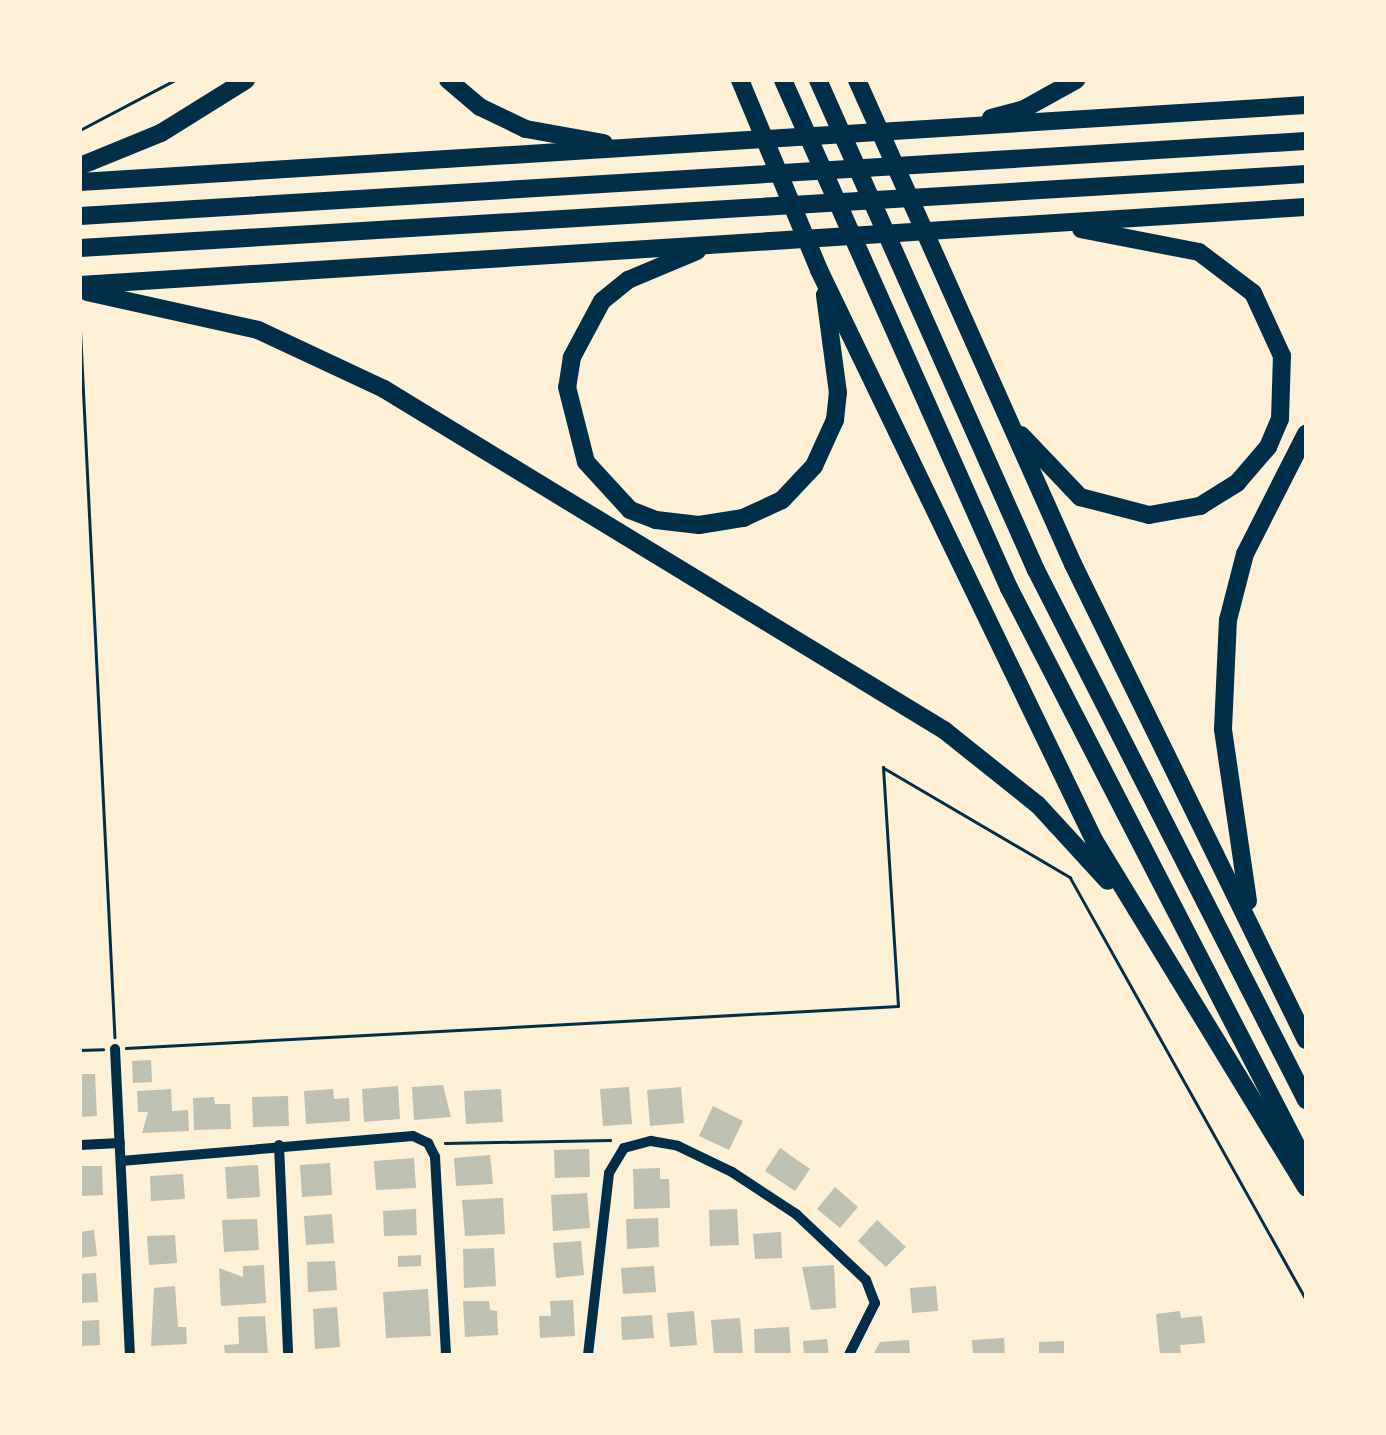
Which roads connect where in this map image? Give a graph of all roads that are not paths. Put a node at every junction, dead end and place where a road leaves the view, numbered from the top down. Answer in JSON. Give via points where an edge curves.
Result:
{"nodes":[{"id":1,"x":246,"y":80,"type":"edge"},
{"id":2,"x":448,"y":80,"type":"edge"},
{"id":3,"x":740,"y":80,"type":"edge"},
{"id":4,"x":783,"y":80,"type":"edge"},
{"id":5,"x":818,"y":80,"type":"edge"},
{"id":6,"x":1076,"y":80,"type":"edge"},
{"id":7,"x":862,"y":90,"type":"edge"},
{"id":8,"x":1306,"y":105,"type":"edge"},
{"id":9,"x":967,"y":128,"type":"junction"},
{"id":10,"x":1306,"y":141,"type":"edge"},
{"id":11,"x":639,"y":148,"type":"junction"},
{"id":12,"x":80,"y":166,"type":"edge"},
{"id":13,"x":1306,"y":174,"type":"edge"},
{"id":14,"x":80,"y":182,"type":"edge"},
{"id":15,"x":1306,"y":207,"type":"edge"},
{"id":16,"x":80,"y":216,"type":"edge"},
{"id":17,"x":1046,"y":224,"type":"junction"},
{"id":18,"x":706,"y":246,"type":"junction"},
{"id":19,"x":80,"y":248,"type":"edge"},
{"id":20,"x":819,"y":270,"type":"junction"},
{"id":21,"x":80,"y":288,"type":"edge"},
{"id":22,"x":1002,"y":410,"type":"junction"},
{"id":23,"x":1306,"y":434,"type":"edge"},
{"id":24,"x":1125,"y":900,"type":"junction"},
{"id":25,"x":1251,"y":922,"type":"junction"},
{"id":26,"x":1306,"y":1040,"type":"edge"},
{"id":27,"x":116,"y":1049,"type":"road end"},
{"id":28,"x":1306,"y":1100,"type":"edge"},
{"id":29,"x":120,"y":1144,"type":"junction"},
{"id":30,"x":80,"y":1145,"type":"edge"},
{"id":31,"x":279,"y":1145,"type":"junction"},
{"id":32,"x":120,"y":1162,"type":"junction"},
{"id":33,"x":1306,"y":1164,"type":"edge"},
{"id":34,"x":1306,"y":1187,"type":"edge"},
{"id":35,"x":130,"y":1355,"type":"edge"},
{"id":36,"x":288,"y":1355,"type":"edge"},
{"id":37,"x":446,"y":1355,"type":"edge"},
{"id":38,"x":588,"y":1355,"type":"edge"},
{"id":39,"x":849,"y":1355,"type":"edge"}],
"edges":[{"from":1,"to":12,"type":"highway","via":[[161,133]]},
{"from":2,"to":11,"type":"highway","via":[[480,107],[526,128]]},
{"from":3,"to":20,"type":"highway"},
{"from":4,"to":33,"type":"highway","via":[[1008,588]]},
{"from":5,"to":28,"type":"highway","via":[[1036,570]]},
{"from":6,"to":9,"type":"highway","via":[[1024,110]]},
{"from":7,"to":22,"type":"highway"},
{"from":8,"to":9,"type":"highway"},
{"from":9,"to":11,"type":"highway"},
{"from":10,"to":16,"type":"highway"},
{"from":11,"to":14,"type":"highway"},
{"from":13,"to":19,"type":"highway"},
{"from":15,"to":17,"type":"highway"},
{"from":17,"to":18,"type":"highway"},
{"from":17,"to":22,"type":"highway","via":[[1150,239],[1199,252],[1228,270],[1253,293],[1272,326],[1282,356],[1280,419],[1268,448],[1237,484],[1200,506],[1149,515],[1080,497]]},
{"from":18,"to":20,"type":"highway","via":[[628,280],[602,301],[572,357],[570,416],[586,462],[630,510],[656,520],[699,525],[742,518],[782,500],[814,466],[838,393]]},
{"from":18,"to":21,"type":"highway"},
{"from":20,"to":24,"type":"highway"},
{"from":21,"to":24,"type":"highway","via":[[258,330],[384,388],[944,730],[1038,804]]},
{"from":22,"to":25,"type":"highway"},
{"from":23,"to":25,"type":"highway","via":[[1246,554],[1228,620],[1223,729]]},
{"from":24,"to":34,"type":"highway"},
{"from":25,"to":26,"type":"highway"},
{"from":27,"to":29,"type":"street"},
{"from":29,"to":30,"type":"street"},
{"from":29,"to":32,"type":"street"},
{"from":31,"to":32,"type":"street"},
{"from":31,"to":36,"type":"street"},
{"from":31,"to":37,"type":"street","via":[[413,1136],[428,1144],[435,1157]]},
{"from":32,"to":35,"type":"street"},
{"from":38,"to":39,"type":"street","via":[[609,1173],[624,1148],[651,1141],[678,1146],[796,1214],[866,1280],[876,1303]]}]}
